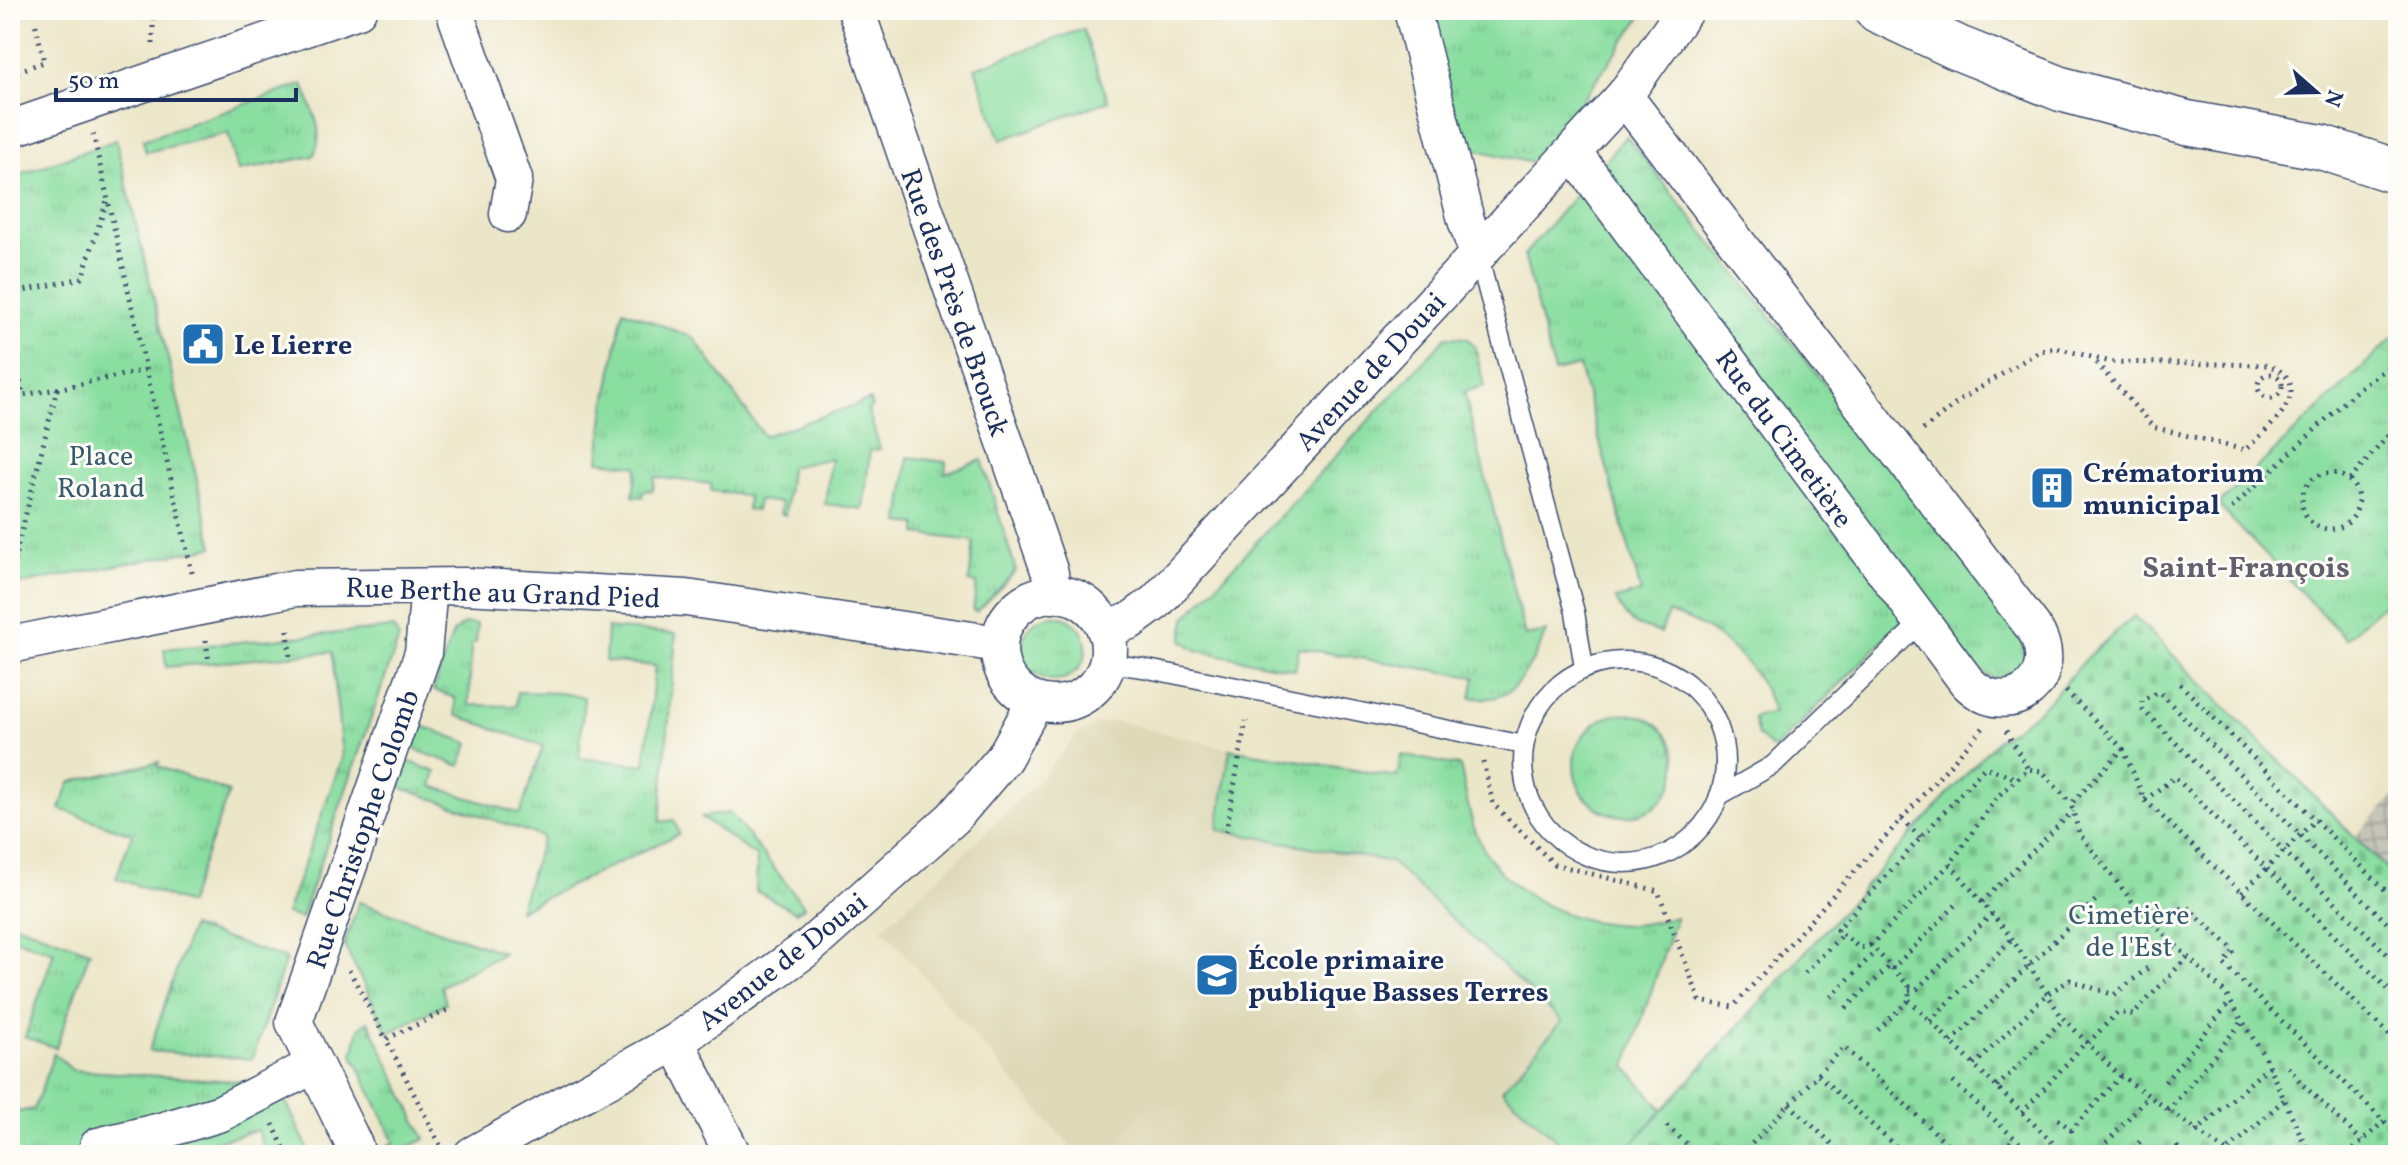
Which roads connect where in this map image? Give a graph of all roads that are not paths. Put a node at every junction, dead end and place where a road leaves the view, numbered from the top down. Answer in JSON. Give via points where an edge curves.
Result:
{"nodes":[{"id":1,"x":358,"y":10,"type":"edge"},
{"id":2,"x":454,"y":10,"type":"edge"},
{"id":3,"x":856,"y":10,"type":"edge"},
{"id":4,"x":1412,"y":10,"type":"edge"},
{"id":5,"x":1685,"y":10,"type":"edge"},
{"id":6,"x":1877,"y":10,"type":"edge"},
{"id":7,"x":1624,"y":96,"type":"junction"},
{"id":8,"x":10,"y":129,"type":"edge"},
{"id":9,"x":1573,"y":152,"type":"junction"},
{"id":10,"x":2398,"y":172,"type":"edge"},
{"id":11,"x":508,"y":214,"type":"dead end"},
{"id":12,"x":1478,"y":255,"type":"junction"},
{"id":13,"x":429,"y":587,"type":"junction"},
{"id":14,"x":1052,"y":595,"type":"junction"},
{"id":15,"x":1921,"y":622,"type":"junction"},
{"id":16,"x":999,"y":644,"type":"junction"},
{"id":17,"x":10,"y":645,"type":"edge"},
{"id":18,"x":1106,"y":647,"type":"junction"},
{"id":19,"x":1584,"y":668,"type":"junction"},
{"id":20,"x":1035,"y":702,"type":"junction"},
{"id":21,"x":1524,"y":745,"type":"junction"},
{"id":22,"x":1719,"y":796,"type":"junction"},
{"id":23,"x":676,"y":1042,"type":"junction"},
{"id":24,"x":314,"y":1065,"type":"junction"},
{"id":25,"x":98,"y":1146,"type":"dead end"},
{"id":26,"x":355,"y":1147,"type":"dead end"},
{"id":27,"x":456,"y":1150,"type":"edge"},
{"id":28,"x":733,"y":1155,"type":"edge"}],
"edges":[{"from":1,"to":8,"type":"street"},
{"from":2,"to":11,"type":"street","via":[[514,179]]},
{"from":3,"to":14,"type":"street","name":"Rue des Près de Brouck","via":[[1050,573]]},
{"from":4,"to":12,"type":"street"},
{"from":5,"to":7,"type":"street","name":"Avenue de Douai"},
{"from":6,"to":10,"type":"main road","via":[[2061,89],[2187,123],[2321,147]]},
{"from":7,"to":9,"type":"street","name":"Avenue de Douai"},
{"from":7,"to":15,"type":"street","name":"Rue du Cimetière","via":[[2033,627],[2044,651],[2039,677],[2009,714],[1998,699],[1975,690]]},
{"from":9,"to":12,"type":"street","name":"Avenue de Douai"},
{"from":9,"to":15,"type":"street","name":"Rue du Cimetière"},
{"from":12,"to":18,"type":"street","name":"Avenue de Douai","via":[[1156,602]]},
{"from":12,"to":19,"type":"lane","via":[[1575,612]]},
{"from":13,"to":16,"type":"street","name":"Rue Berthe au Grand Pied","via":[[686,598]]},
{"from":13,"to":17,"type":"street","name":"Rue Berthe au Grand Pied","via":[[295,588]]},
{"from":13,"to":24,"type":"street","name":"Rue Christophe Colomb","via":[[423,653],[294,1022]]},
{"from":14,"to":16,"type":"street","via":[[1022,604],[1003,628]]},
{"from":14,"to":18,"type":"street","via":[[1069,597],[1097,615]]},
{"from":15,"to":22,"type":"lane","via":[[1773,765]]},
{"from":16,"to":20,"type":"street","via":[[1007,679]]},
{"from":18,"to":20,"type":"street","via":[[1101,677],[1092,689],[1079,698]]},
{"from":18,"to":21,"type":"lane"},
{"from":19,"to":21,"type":"lane","via":[[1556,686],[1535,713]]},
{"from":19,"to":22,"type":"lane","via":[[1617,660],[1651,663],[1681,677],[1705,700],[1720,730],[1725,763]]},
{"from":20,"to":23,"type":"street","name":"Avenue de Douai","via":[[1004,758],[953,818],[809,947]]},
{"from":21,"to":22,"type":"lane","via":[[1524,778],[1535,809],[1555,836],[1582,854],[1614,863],[1647,860],[1678,847],[1703,825]]},
{"from":23,"to":27,"type":"street","name":"Avenue de Douai"},
{"from":23,"to":28,"type":"street"},
{"from":24,"to":25,"type":"street","via":[[221,1113]]},
{"from":24,"to":26,"type":"street","name":"Rue Christophe Colomb"}]}
